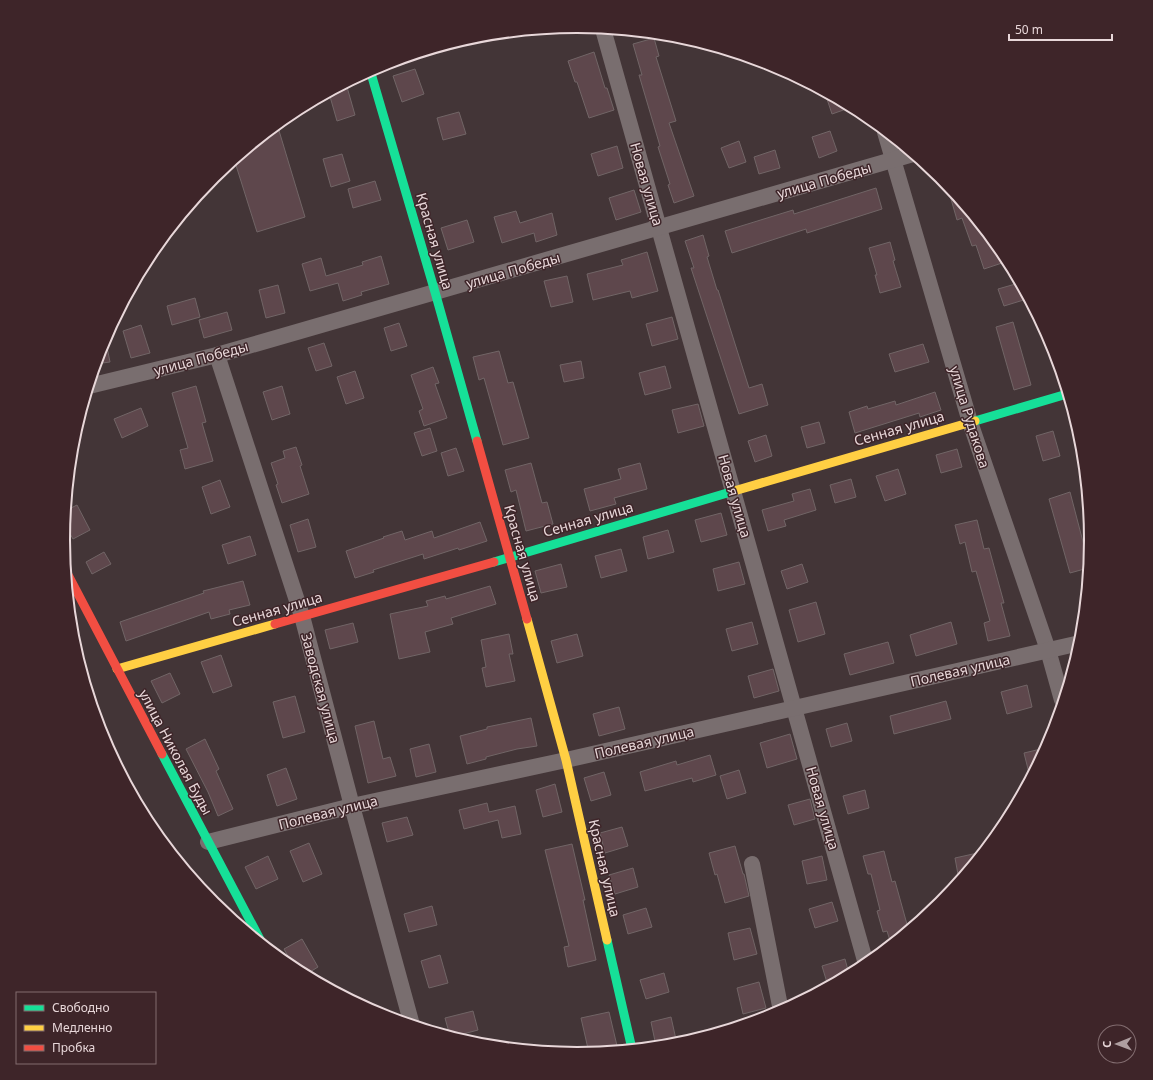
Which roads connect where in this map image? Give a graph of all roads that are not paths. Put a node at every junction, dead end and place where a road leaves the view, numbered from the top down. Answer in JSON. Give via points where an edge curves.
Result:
{"nodes":[{"id":1,"x":604,"y":34,"type":"edge"},
{"id":2,"x":372,"y":76,"type":"edge"},
{"id":3,"x":888,"y":140,"type":"edge"},
{"id":4,"x":907,"y":156,"type":"edge"},
{"id":5,"x":894,"y":160,"type":"junction"},
{"id":6,"x":659,"y":227,"type":"junction"},
{"id":7,"x":435,"y":292,"type":"junction"},
{"id":8,"x":217,"y":355,"type":"junction"},
{"id":9,"x":94,"y":385,"type":"edge"},
{"id":10,"x":1062,"y":395,"type":"edge"},
{"id":11,"x":970,"y":422,"type":"junction"},
{"id":12,"x":734,"y":491,"type":"junction"},
{"id":13,"x":510,"y":557,"type":"junction"},
{"id":14,"x":72,"y":582,"type":"edge"},
{"id":15,"x":302,"y":616,"type":"junction"},
{"id":16,"x":1073,"y":645,"type":"edge"},
{"id":17,"x":1048,"y":650,"type":"junction"},
{"id":18,"x":116,"y":669,"type":"junction"},
{"id":19,"x":1060,"y":693,"type":"edge"},
{"id":20,"x":795,"y":708,"type":"junction"},
{"id":21,"x":566,"y":760,"type":"junction"},
{"id":22,"x":352,"y":806,"type":"junction"},
{"id":23,"x":208,"y":842,"type":"junction"},
{"id":24,"x":752,"y":864,"type":"dead end"},
{"id":25,"x":256,"y":933,"type":"edge"},
{"id":26,"x":864,"y":957,"type":"edge"},
{"id":27,"x":780,"y":1004,"type":"edge"},
{"id":28,"x":410,"y":1019,"type":"edge"},
{"id":29,"x":631,"y":1044,"type":"edge"}],
"edges":[{"from":1,"to":6,"type":"street","name":"Новая улица"},
{"from":2,"to":7,"type":"street","name":"Красная улица"},
{"from":3,"to":5,"type":"street","name":"улица Рудакова"},
{"from":4,"to":5,"type":"street","name":"улица Победы"},
{"from":5,"to":6,"type":"street","name":"улица Победы"},
{"from":5,"to":11,"type":"street","name":"улица Рудакова"},
{"from":6,"to":7,"type":"street","name":"улица Победы"},
{"from":6,"to":12,"type":"street","name":"Новая улица"},
{"from":7,"to":8,"type":"street","name":"улица Победы"},
{"from":7,"to":13,"type":"street","name":"Красная улица"},
{"from":8,"to":9,"type":"street","name":"улица Победы"},
{"from":8,"to":15,"type":"street","name":"Заводская улица"},
{"from":10,"to":11,"type":"street","name":"Сенная улица"},
{"from":11,"to":12,"type":"street","name":"Сенная улица"},
{"from":11,"to":17,"type":"street","name":"улица Рудакова"},
{"from":12,"to":13,"type":"street","name":"Сенная улица"},
{"from":12,"to":20,"type":"street","name":"Новая улица"},
{"from":13,"to":15,"type":"street","name":"Сенная улица"},
{"from":13,"to":21,"type":"street","name":"Красная улица"},
{"from":14,"to":18,"type":"street","name":"улица Николая Буды"},
{"from":15,"to":18,"type":"street","name":"Сенная улица"},
{"from":15,"to":22,"type":"street","name":"Заводская улица"},
{"from":16,"to":17,"type":"street","name":"Полевая улица"},
{"from":17,"to":19,"type":"street","name":"улица Рудакова"},
{"from":17,"to":20,"type":"street","name":"Полевая улица"},
{"from":18,"to":23,"type":"street","name":"улица Николая Буды"},
{"from":20,"to":21,"type":"street","name":"Полевая улица"},
{"from":20,"to":26,"type":"street","name":"Новая улица"},
{"from":21,"to":22,"type":"street","name":"Полевая улица"},
{"from":21,"to":29,"type":"street","name":"Красная улица"},
{"from":22,"to":23,"type":"street","name":"Полевая улица"},
{"from":22,"to":28,"type":"street","name":"Заводская улица"},
{"from":23,"to":25,"type":"street","name":"улица Николая Буды"},
{"from":24,"to":27,"type":"street"}]}
